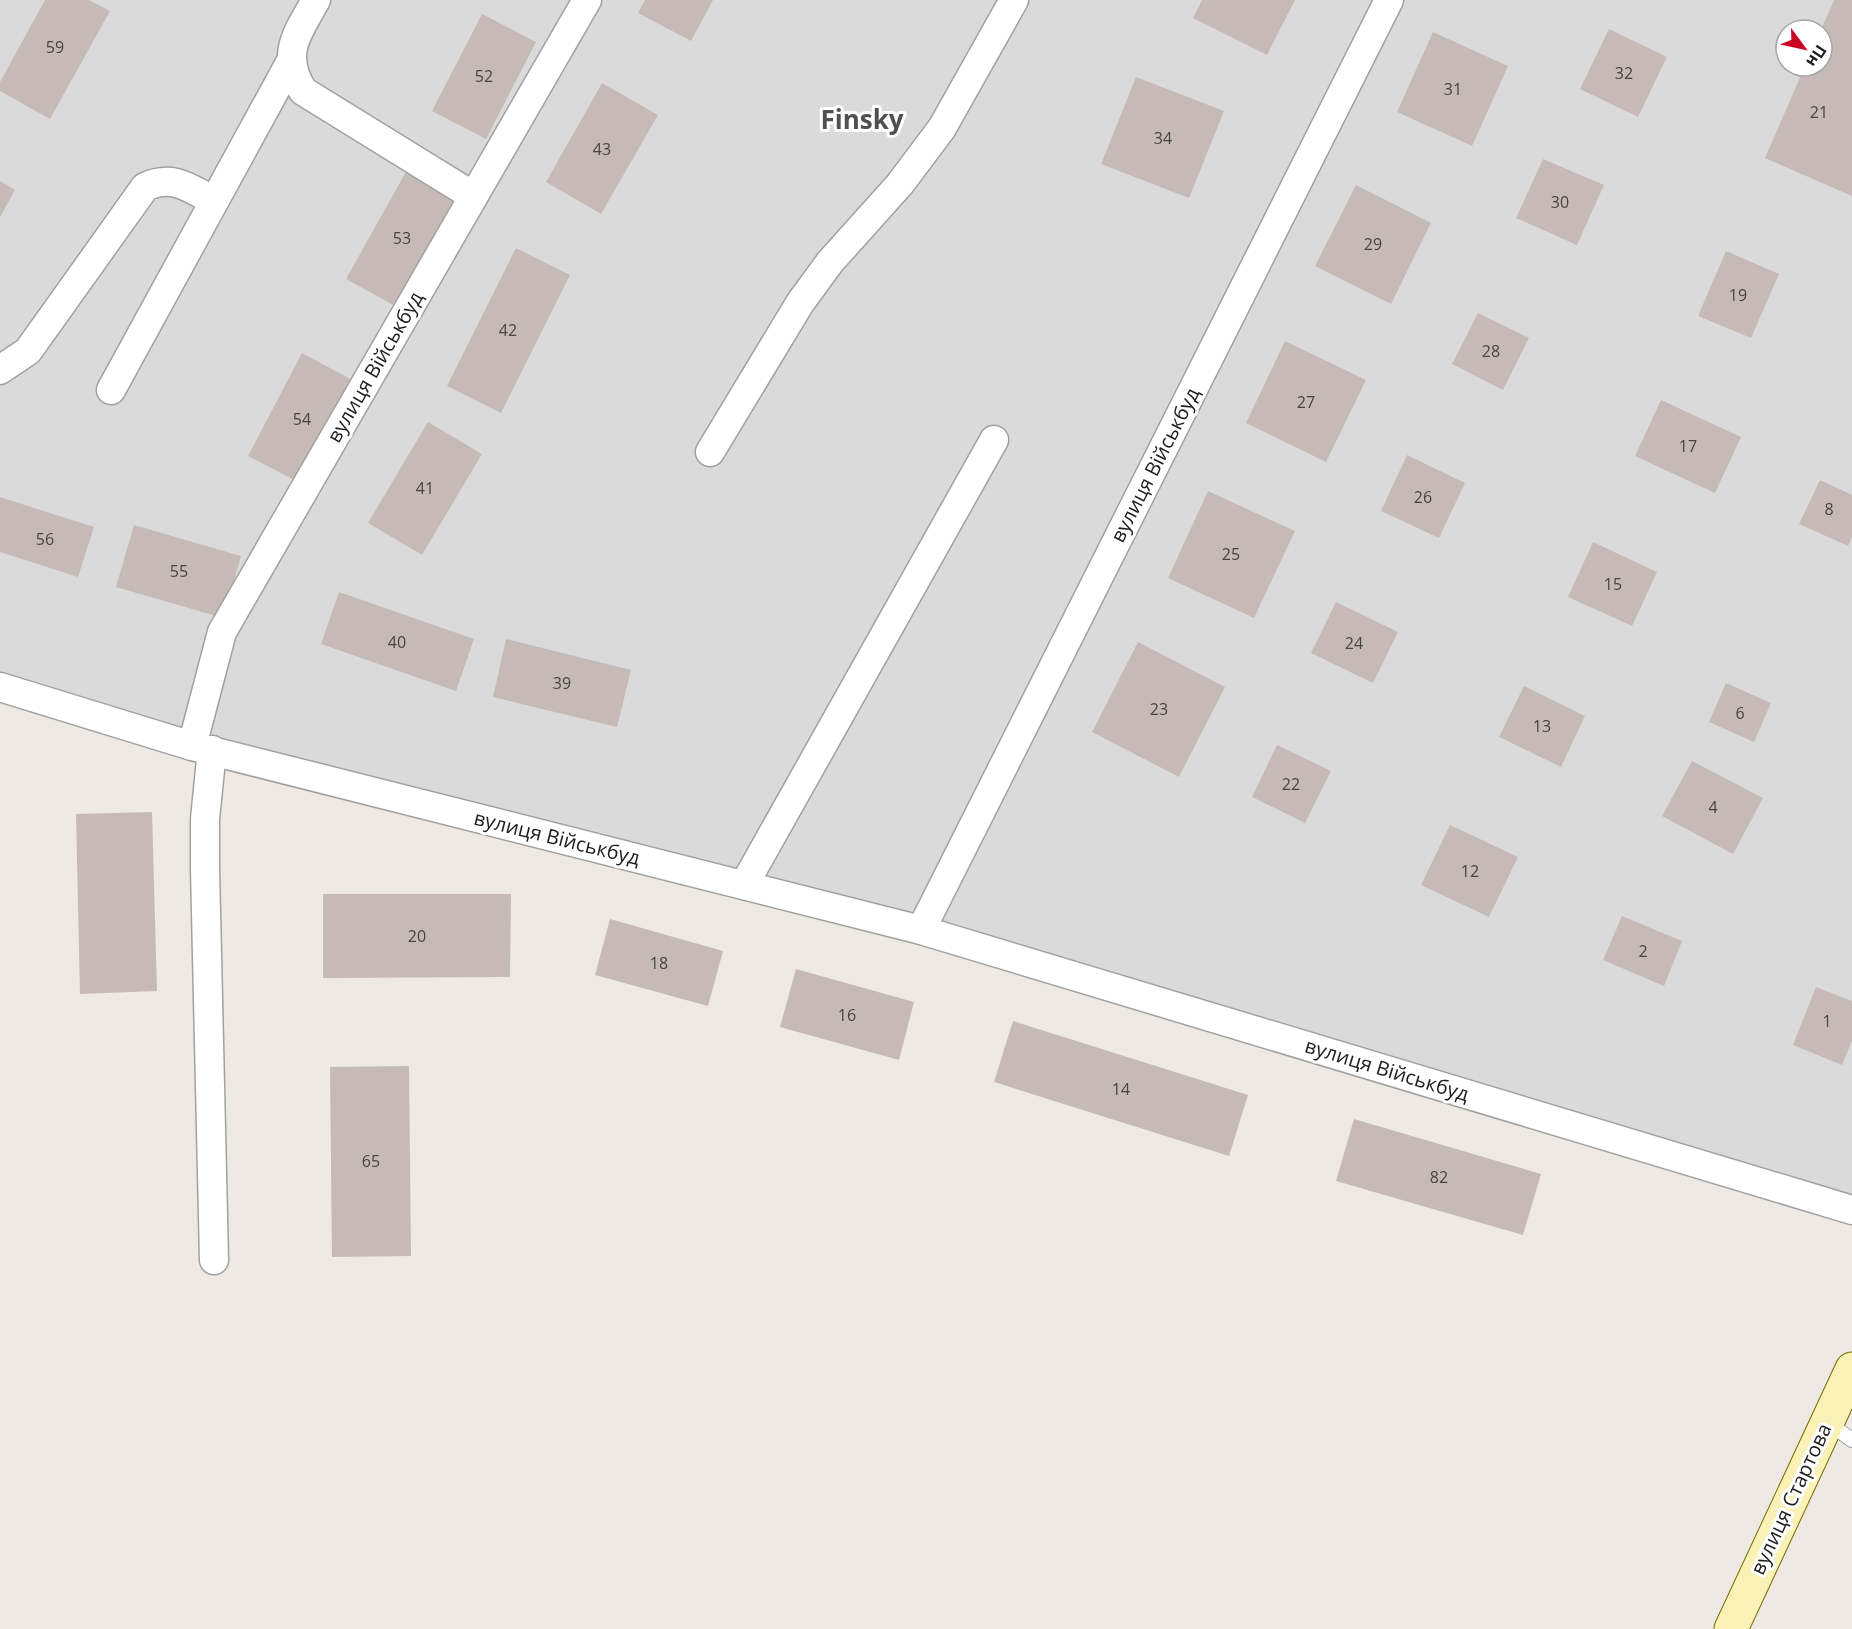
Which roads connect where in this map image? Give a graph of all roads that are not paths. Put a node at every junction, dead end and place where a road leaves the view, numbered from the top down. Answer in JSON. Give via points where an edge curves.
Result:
{"nodes":[{"id":1,"x":316,"y":0,"type":"edge"},
{"id":2,"x":587,"y":0,"type":"edge"},
{"id":3,"x":1014,"y":0,"type":"edge"},
{"id":4,"x":1389,"y":0,"type":"edge"},
{"id":5,"x":291,"y":60,"type":"junction"},
{"id":6,"x":473,"y":196,"type":"junction"},
{"id":7,"x":214,"y":201,"type":"junction"},
{"id":8,"x":0,"y":370,"type":"edge"},
{"id":9,"x":111,"y":390,"type":"dead end"},
{"id":10,"x":994,"y":440,"type":"dead end"},
{"id":11,"x":710,"y":452,"type":"dead end"},
{"id":12,"x":0,"y":687,"type":"edge"},
{"id":13,"x":202,"y":748,"type":"junction"},
{"id":14,"x":744,"y":885,"type":"junction"},
{"id":15,"x":921,"y":930,"type":"junction"},
{"id":16,"x":1852,"y":1210,"type":"edge"},
{"id":17,"x":214,"y":1260,"type":"dead end"},
{"id":18,"x":1852,"y":1369,"type":"edge"},
{"id":19,"x":1840,"y":1431,"type":"edge"},
{"id":20,"x":1731,"y":1629,"type":"edge"}],
"edges":[{"from":1,"to":5,"type":"street","via":[[291,48]]},
{"from":2,"to":6,"type":"street","name":"вулиця Військбуд"},
{"from":3,"to":11,"type":"street","via":[[942,128],[800,303]]},
{"from":4,"to":15,"type":"street","name":"вулиця Військбуд"},
{"from":5,"to":6,"type":"street","via":[[291,72],[303,91]]},
{"from":5,"to":7,"type":"street"},
{"from":6,"to":13,"type":"street","name":"вулиця Військбуд","via":[[222,632]]},
{"from":7,"to":8,"type":"street","via":[[173,180],[145,187],[28,351]]},
{"from":7,"to":9,"type":"street"},
{"from":10,"to":14,"type":"street"},
{"from":12,"to":13,"type":"street","name":"вулиця Військбуд"},
{"from":13,"to":14,"type":"street","name":"вулиця Військбуд"},
{"from":13,"to":17,"type":"street"},
{"from":14,"to":15,"type":"street","name":"вулиця Військбуд"},
{"from":15,"to":16,"type":"street","name":"вулиця Військбуд"},
{"from":18,"to":19,"type":"main road","name":"вулиця Стартова"},
{"from":19,"to":20,"type":"main road","name":"вулиця Стартова"}]}
